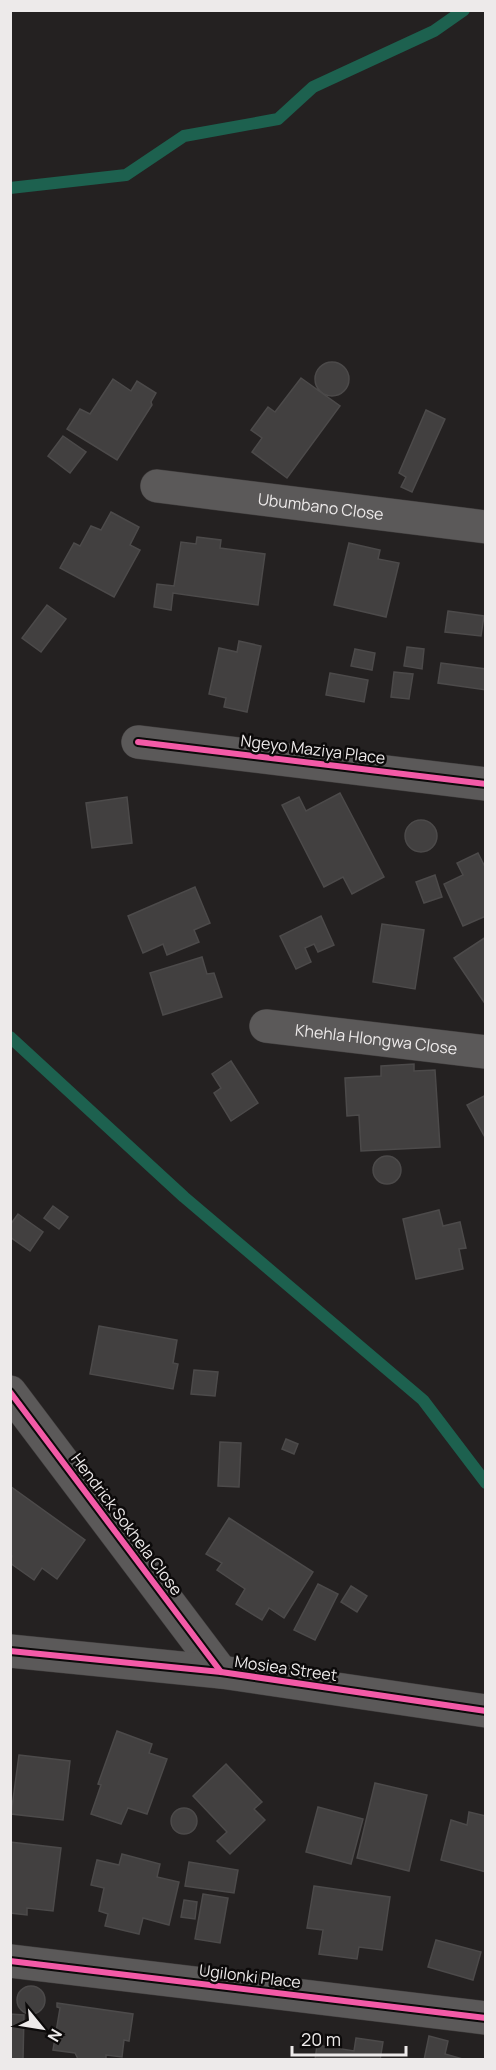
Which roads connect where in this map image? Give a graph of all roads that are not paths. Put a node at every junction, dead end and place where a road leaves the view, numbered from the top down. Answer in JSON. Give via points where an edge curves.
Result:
{"nodes":[{"id":1,"x":157,"y":486,"type":"dead end"},
{"id":2,"x":486,"y":527,"type":"edge"},
{"id":3,"x":138,"y":742,"type":"dead end"},
{"id":4,"x":486,"y":784,"type":"edge"},
{"id":5,"x":266,"y":1026,"type":"dead end"},
{"id":6,"x":486,"y":1052,"type":"edge"},
{"id":7,"x":10,"y":1392,"type":"edge"},
{"id":8,"x":10,"y":1651,"type":"edge"},
{"id":9,"x":221,"y":1672,"type":"junction"},
{"id":10,"x":486,"y":1711,"type":"edge"},
{"id":11,"x":10,"y":1961,"type":"edge"},
{"id":12,"x":486,"y":2018,"type":"edge"}],
"edges":[{"from":1,"to":2,"type":"street","name":"Ubumbano Close"},
{"from":3,"to":4,"type":"street","name":"Ngeyo Maziya Place"},
{"from":5,"to":6,"type":"street","name":"Khehla Hlongwa Close"},
{"from":7,"to":9,"type":"street","name":"Hendrick Sokhela Close"},
{"from":8,"to":9,"type":"street","name":"Mosiea Street"},
{"from":9,"to":10,"type":"street","name":"Mosiea Street"},
{"from":11,"to":12,"type":"street","name":"Ugilonki Place"}]}
